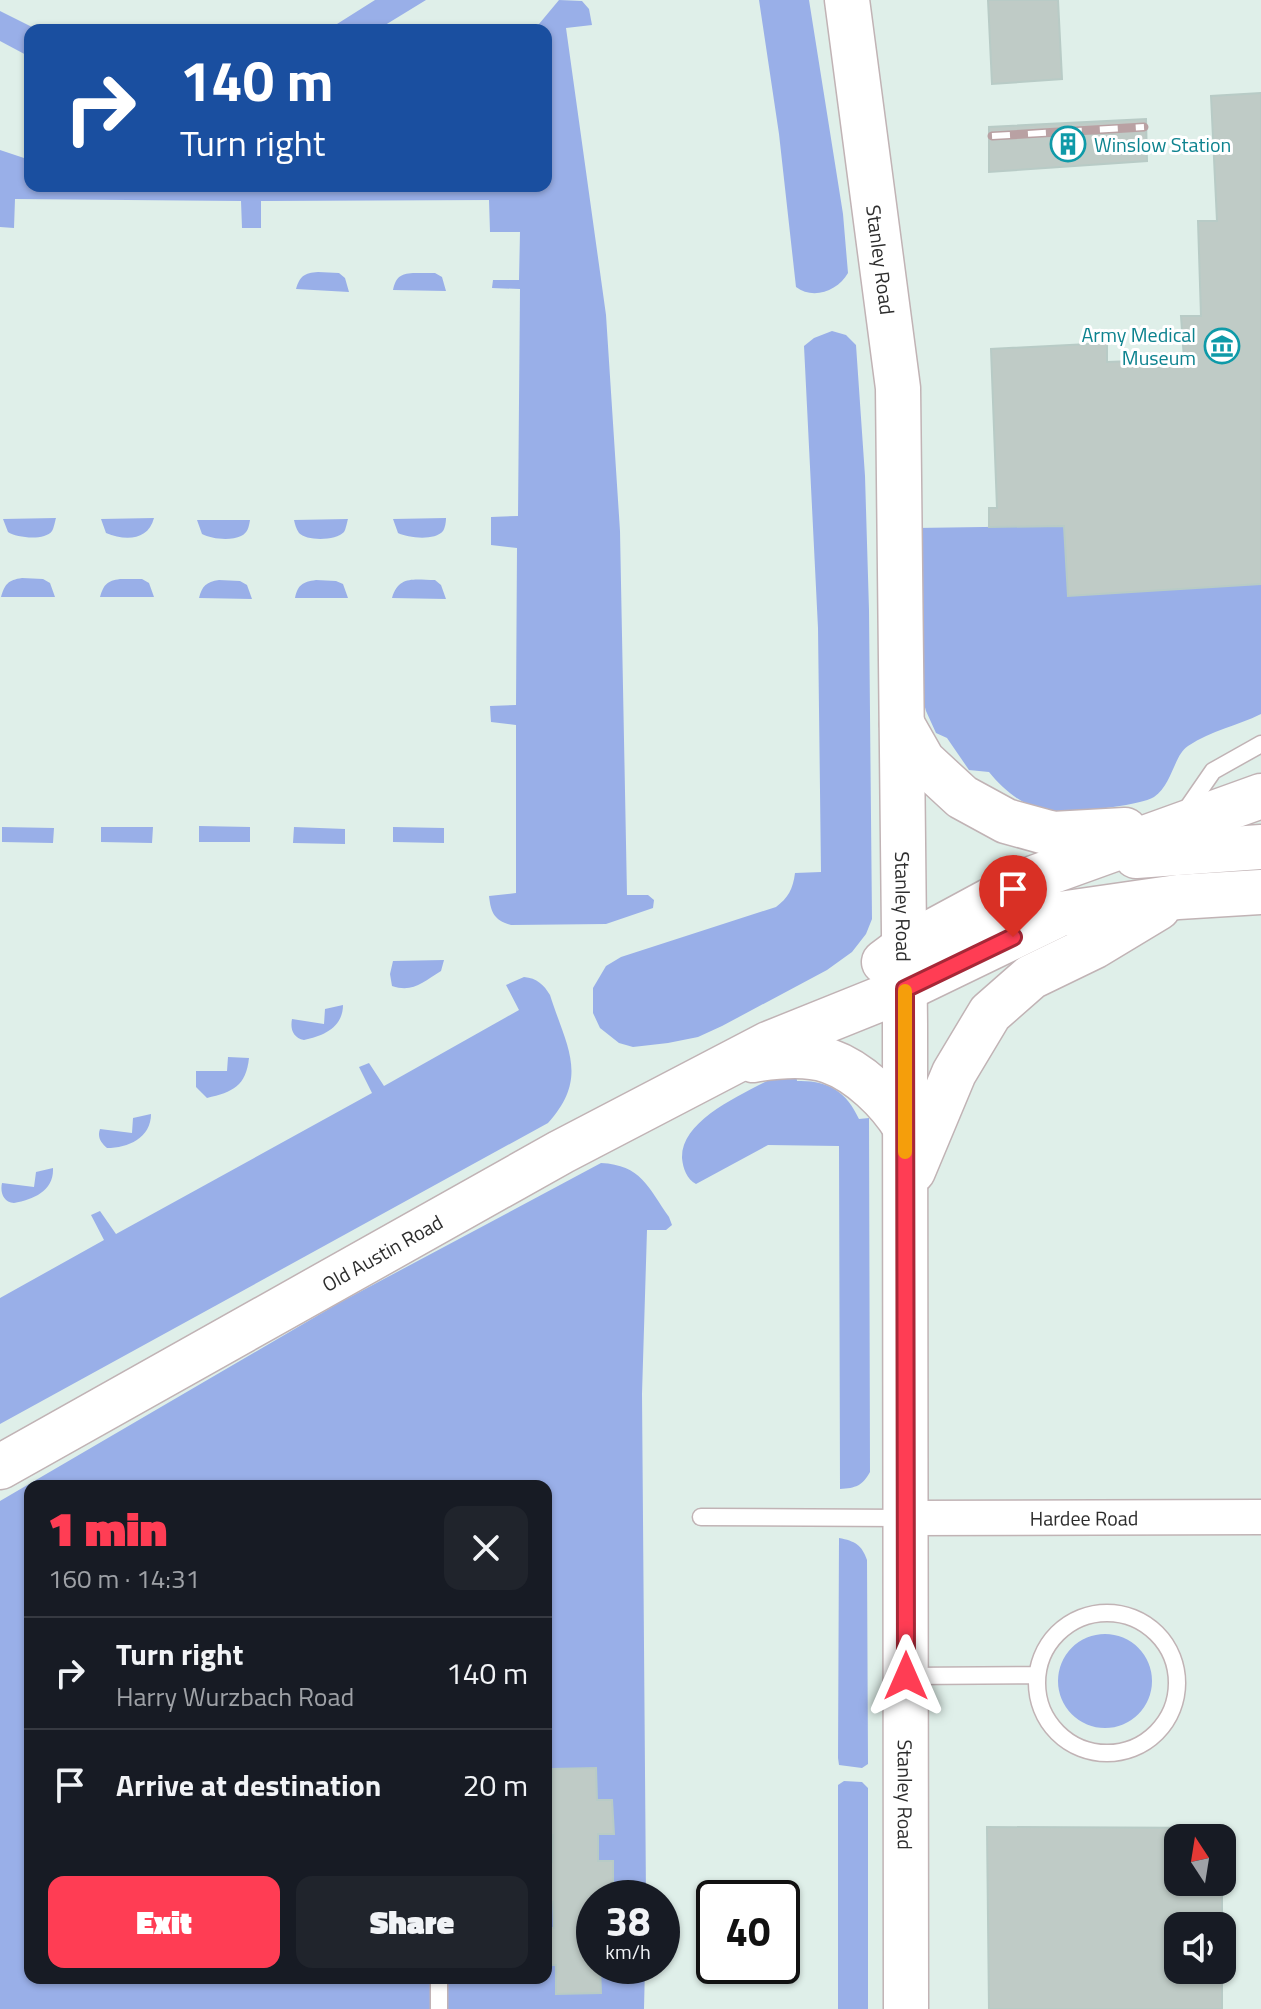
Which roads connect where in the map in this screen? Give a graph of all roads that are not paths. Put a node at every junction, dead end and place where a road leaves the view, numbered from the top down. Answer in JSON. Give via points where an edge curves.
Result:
{"nodes":[{"id":1,"x":847,"y":0,"type":"edge"},
{"id":2,"x":902,"y":724,"type":"junction"},
{"id":3,"x":1261,"y":744,"type":"edge"},
{"id":4,"x":1261,"y":796,"type":"edge"},
{"id":5,"x":1261,"y":847,"type":"edge"},
{"id":6,"x":1177,"y":865,"type":"junction"},
{"id":7,"x":1261,"y":892,"type":"edge"},
{"id":8,"x":905,"y":968,"type":"junction"},
{"id":9,"x":750,"y":1053,"type":"junction"},
{"id":10,"x":905,"y":1127,"type":"junction"},
{"id":11,"x":906,"y":1188,"type":"junction"},
{"id":12,"x":0,"y":1467,"type":"edge"},
{"id":13,"x":701,"y":1517,"type":"dead end"},
{"id":14,"x":1261,"y":1517,"type":"edge"},
{"id":15,"x":906,"y":1518,"type":"junction"},
{"id":16,"x":1037,"y":1675,"type":"junction"},
{"id":17,"x":906,"y":1676,"type":"junction"},
{"id":18,"x":439,"y":1984,"type":"edge"},
{"id":19,"x":439,"y":2009,"type":"edge"},
{"id":20,"x":906,"y":2009,"type":"edge"}],
"edges":[{"from":1,"to":2,"type":"street","name":"Stanley Road","via":[[898,388]]},
{"from":2,"to":6,"type":"street","via":[[923,761],[962,797],[1006,821]]},
{"from":2,"to":8,"type":"street","name":"Stanley Road"},
{"from":3,"to":6,"type":"lane","via":[[1213,771]]},
{"from":4,"to":6,"type":"street"},
{"from":5,"to":6,"type":"street"},
{"from":6,"to":7,"type":"street"},
{"from":6,"to":8,"type":"street","via":[[1060,914]]},
{"from":6,"to":8,"type":"street","via":[[1082,860],[1028,880]]},
{"from":6,"to":11,"type":"street","via":[[1095,946],[1031,977],[990,1013],[954,1073]]},
{"from":8,"to":9,"type":"street","name":"Old Austin Road"},
{"from":8,"to":10,"type":"street","name":"Stanley Road"},
{"from":9,"to":10,"type":"street","via":[[829,1061],[873,1088]]},
{"from":9,"to":12,"type":"street","name":"Old Austin Road","via":[[547,1159]]},
{"from":10,"to":11,"type":"street","name":"Stanley Road"},
{"from":11,"to":15,"type":"street","name":"Stanley Road"},
{"from":13,"to":15,"type":"lane"},
{"from":14,"to":15,"type":"street","name":"Hardee Road"},
{"from":15,"to":17,"type":"street","name":"Stanley Road"},
{"from":16,"to":16,"type":"lane","via":[[1038,1699],[1047,1721],[1064,1739],[1109,1754],[1133,1749],[1154,1736],[1169,1717],[1177,1694],[1170,1651],[1138,1620],[1117,1614],[1094,1614],[1073,1622],[1043,1653]]},
{"from":16,"to":17,"type":"lane"},
{"from":17,"to":20,"type":"street","name":"Stanley Road"},
{"from":18,"to":19,"type":"lane"}]}
